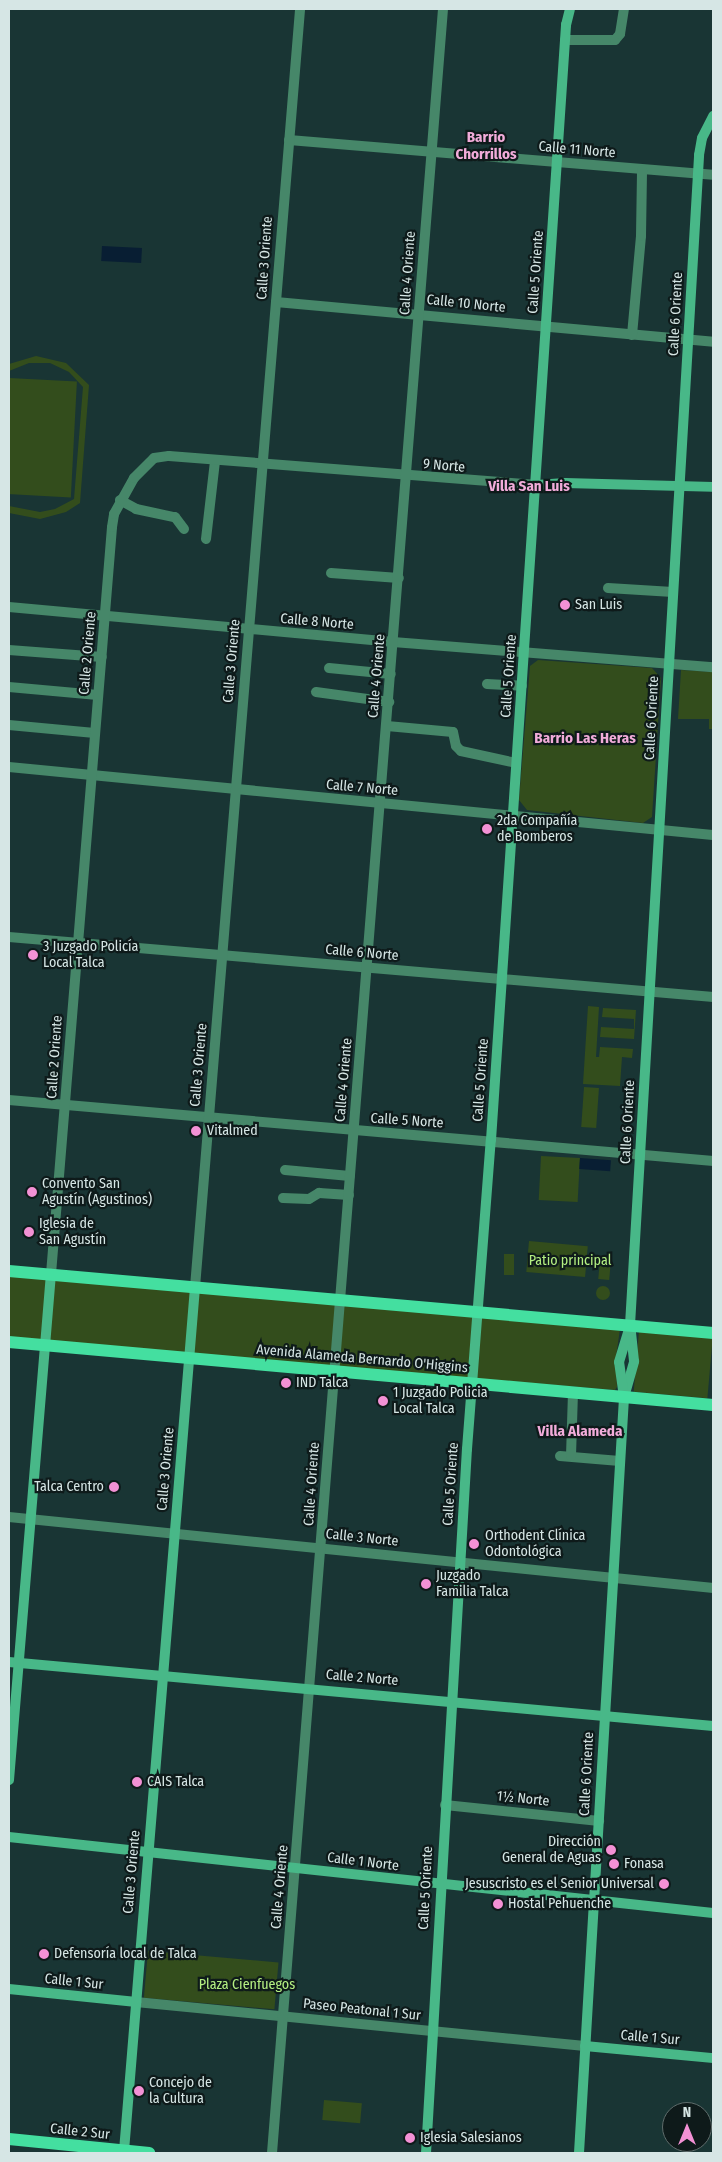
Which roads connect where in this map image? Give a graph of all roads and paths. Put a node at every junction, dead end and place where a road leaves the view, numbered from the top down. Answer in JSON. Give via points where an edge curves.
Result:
{"nodes":[{"id":1,"x":300,"y":9,"type":"edge"},
{"id":2,"x":443,"y":9,"type":"edge"},
{"id":3,"x":570,"y":9,"type":"edge"},
{"id":4,"x":624,"y":9,"type":"edge"},
{"id":5,"x":565,"y":40,"type":"junction"},
{"id":6,"x":713,"y":116,"type":"edge"},
{"id":7,"x":289,"y":140,"type":"junction"},
{"id":8,"x":430,"y":151,"type":"junction"},
{"id":9,"x":557,"y":162,"type":"junction"},
{"id":10,"x":642,"y":170,"type":"junction"},
{"id":11,"x":698,"y":174,"type":"junction"},
{"id":12,"x":713,"y":175,"type":"edge"},
{"id":13,"x":276,"y":302,"type":"junction"},
{"id":14,"x":418,"y":313,"type":"junction"},
{"id":15,"x":546,"y":327,"type":"junction"},
{"id":16,"x":632,"y":335,"type":"junction"},
{"id":17,"x":689,"y":340,"type":"junction"},
{"id":18,"x":713,"y":342,"type":"edge"},
{"id":19,"x":215,"y":460,"type":"junction"},
{"id":20,"x":262,"y":464,"type":"junction"},
{"id":21,"x":407,"y":477,"type":"junction"},
{"id":22,"x":536,"y":485,"type":"junction"},
{"id":23,"x":680,"y":486,"type":"junction"},
{"id":24,"x":713,"y":487,"type":"edge"},
{"id":25,"x":120,"y":500,"type":"junction"},
{"id":26,"x":184,"y":529,"type":"dead end"},
{"id":27,"x":206,"y":539,"type":"dead end"},
{"id":28,"x":331,"y":573,"type":"dead end"},
{"id":29,"x":399,"y":578,"type":"junction"},
{"id":30,"x":608,"y":588,"type":"dead end"},
{"id":31,"x":673,"y":592,"type":"junction"},
{"id":32,"x":9,"y":607,"type":"edge"},
{"id":33,"x":105,"y":617,"type":"junction"},
{"id":34,"x":249,"y":630,"type":"junction"},
{"id":35,"x":394,"y":642,"type":"junction"},
{"id":36,"x":9,"y":650,"type":"edge"},
{"id":37,"x":524,"y":653,"type":"junction"},
{"id":38,"x":102,"y":657,"type":"junction"},
{"id":39,"x":669,"y":664,"type":"junction"},
{"id":40,"x":713,"y":667,"type":"edge"},
{"id":41,"x":329,"y":668,"type":"dead end"},
{"id":42,"x":391,"y":674,"type":"junction"},
{"id":43,"x":487,"y":684,"type":"dead end"},
{"id":44,"x":522,"y":686,"type":"junction"},
{"id":45,"x":9,"y":687,"type":"edge"},
{"id":46,"x":316,"y":692,"type":"dead end"},
{"id":47,"x":98,"y":695,"type":"junction"},
{"id":48,"x":389,"y":702,"type":"junction"},
{"id":49,"x":9,"y":725,"type":"edge"},
{"id":50,"x":387,"y":726,"type":"junction"},
{"id":51,"x":95,"y":733,"type":"junction"},
{"id":52,"x":516,"y":763,"type":"junction"},
{"id":53,"x":9,"y":767,"type":"edge"},
{"id":54,"x":92,"y":774,"type":"junction"},
{"id":55,"x":236,"y":790,"type":"junction"},
{"id":56,"x":380,"y":803,"type":"junction"},
{"id":57,"x":513,"y":815,"type":"junction"},
{"id":58,"x":659,"y":829,"type":"junction"},
{"id":59,"x":713,"y":834,"type":"edge"},
{"id":60,"x":9,"y":937,"type":"edge"},
{"id":61,"x":78,"y":942,"type":"junction"},
{"id":62,"x":222,"y":955,"type":"junction"},
{"id":63,"x":367,"y":967,"type":"junction"},
{"id":64,"x":501,"y":979,"type":"junction"},
{"id":65,"x":649,"y":991,"type":"junction"},
{"id":66,"x":713,"y":997,"type":"edge"},
{"id":67,"x":9,"y":1100,"type":"edge"},
{"id":68,"x":66,"y":1104,"type":"junction"},
{"id":69,"x":208,"y":1119,"type":"junction"},
{"id":70,"x":354,"y":1131,"type":"junction"},
{"id":71,"x":492,"y":1140,"type":"junction"},
{"id":72,"x":640,"y":1154,"type":"junction"},
{"id":73,"x":713,"y":1161,"type":"edge"},
{"id":74,"x":284,"y":1170,"type":"dead end"},
{"id":75,"x":350,"y":1176,"type":"junction"},
{"id":76,"x":349,"y":1195,"type":"junction"},
{"id":77,"x":283,"y":1198,"type":"dead end"},
{"id":78,"x":9,"y":1271,"type":"edge"},
{"id":79,"x":51,"y":1274,"type":"junction"},
{"id":80,"x":194,"y":1287,"type":"junction"},
{"id":81,"x":340,"y":1300,"type":"junction"},
{"id":82,"x":478,"y":1312,"type":"junction"},
{"id":83,"x":630,"y":1325,"type":"junction"},
{"id":84,"x":713,"y":1332,"type":"edge"},
{"id":85,"x":9,"y":1342,"type":"edge"},
{"id":86,"x":45,"y":1346,"type":"junction"},
{"id":87,"x":189,"y":1358,"type":"junction"},
{"id":88,"x":334,"y":1371,"type":"junction"},
{"id":89,"x":472,"y":1384,"type":"junction"},
{"id":90,"x":573,"y":1393,"type":"junction"},
{"id":91,"x":624,"y":1397,"type":"junction"},
{"id":92,"x":713,"y":1405,"type":"edge"},
{"id":93,"x":560,"y":1456,"type":"dead end"},
{"id":94,"x":571,"y":1456,"type":"junction"},
{"id":95,"x":620,"y":1461,"type":"junction"},
{"id":96,"x":9,"y":1516,"type":"edge"},
{"id":97,"x":31,"y":1519,"type":"junction"},
{"id":98,"x":174,"y":1533,"type":"junction"},
{"id":99,"x":320,"y":1547,"type":"junction"},
{"id":100,"x":460,"y":1561,"type":"junction"},
{"id":101,"x":613,"y":1576,"type":"junction"},
{"id":102,"x":713,"y":1588,"type":"edge"},
{"id":103,"x":14,"y":1662,"type":"edge"},
{"id":104,"x":163,"y":1675,"type":"junction"},
{"id":105,"x":310,"y":1688,"type":"junction"},
{"id":106,"x":452,"y":1700,"type":"junction"},
{"id":107,"x":605,"y":1716,"type":"junction"},
{"id":108,"x":713,"y":1726,"type":"edge"},
{"id":109,"x":9,"y":1780,"type":"edge"},
{"id":110,"x":445,"y":1805,"type":"junction"},
{"id":111,"x":598,"y":1821,"type":"junction"},
{"id":112,"x":9,"y":1837,"type":"edge"},
{"id":113,"x":148,"y":1852,"type":"junction"},
{"id":114,"x":295,"y":1868,"type":"junction"},
{"id":115,"x":440,"y":1885,"type":"junction"},
{"id":116,"x":594,"y":1901,"type":"junction"},
{"id":117,"x":713,"y":1914,"type":"edge"},
{"id":118,"x":9,"y":1988,"type":"edge"},
{"id":119,"x":136,"y":2002,"type":"junction"},
{"id":120,"x":282,"y":2016,"type":"junction"},
{"id":121,"x":432,"y":2031,"type":"junction"},
{"id":122,"x":585,"y":2046,"type":"junction"},
{"id":123,"x":713,"y":2058,"type":"edge"},
{"id":124,"x":9,"y":2140,"type":"edge"},
{"id":125,"x":123,"y":2152,"type":"edge"},
{"id":126,"x":149,"y":2153,"type":"edge"},
{"id":127,"x":272,"y":2153,"type":"edge"},
{"id":128,"x":426,"y":2153,"type":"edge"},
{"id":129,"x":579,"y":2153,"type":"edge"}],
"edges":[{"from":1,"to":7,"type":"street","name":"Calle 3 Oriente"},
{"from":2,"to":8,"type":"street","name":"Calle 4 Oriente"},
{"from":3,"to":5,"type":"main road","name":"Calle 5 Oriente"},
{"from":4,"to":5,"type":"street","via":[[620,34],[615,40]]},
{"from":5,"to":9,"type":"main road","name":"Calle 5 Oriente"},
{"from":6,"to":11,"type":"main road","name":"Calle 6 Oriente","via":[[702,138]]},
{"from":7,"to":8,"type":"street","name":"Calle 11 Norte"},
{"from":7,"to":13,"type":"street","name":"Calle 3 Oriente"},
{"from":8,"to":9,"type":"street","name":"Calle 11 Norte"},
{"from":8,"to":14,"type":"street","name":"Calle 4 Oriente"},
{"from":9,"to":10,"type":"street","name":"Calle 11 Norte"},
{"from":9,"to":15,"type":"main road","name":"Calle 5 Oriente"},
{"from":10,"to":11,"type":"street","name":"Calle 11 Norte"},
{"from":10,"to":16,"type":"street","via":[[641,236]]},
{"from":11,"to":12,"type":"street","name":"Calle 11 Norte"},
{"from":11,"to":17,"type":"main road","name":"Calle 6 Oriente"},
{"from":13,"to":14,"type":"street","name":"Calle 10 Norte"},
{"from":13,"to":20,"type":"street","name":"Calle 3 Oriente"},
{"from":14,"to":15,"type":"street","name":"Calle 10 Norte"},
{"from":14,"to":21,"type":"street","name":"Calle 4 Oriente"},
{"from":15,"to":16,"type":"street","name":"Calle 10 Norte"},
{"from":15,"to":22,"type":"main road","name":"Calle 5 Oriente"},
{"from":16,"to":17,"type":"street","name":"Calle 10 Norte"},
{"from":17,"to":18,"type":"street","name":"Calle 10 Norte"},
{"from":17,"to":23,"type":"main road","name":"Calle 6 Oriente"},
{"from":19,"to":20,"type":"street","name":"Calle 2 Oriente"},
{"from":19,"to":25,"type":"street","name":"Calle 2 Oriente","via":[[154,458],[134,478]]},
{"from":19,"to":27,"type":"street"},
{"from":20,"to":21,"type":"street","name":"9 Norte"},
{"from":20,"to":34,"type":"street","name":"Calle 3 Oriente"},
{"from":21,"to":22,"type":"street","name":"9 Norte"},
{"from":21,"to":29,"type":"street","name":"Calle 4 Oriente"},
{"from":22,"to":23,"type":"main road","name":"9 Norte"},
{"from":22,"to":37,"type":"main road","name":"Calle 5 Oriente"},
{"from":23,"to":24,"type":"main road","name":"9 Norte"},
{"from":23,"to":31,"type":"main road","name":"Calle 6 Oriente"},
{"from":25,"to":26,"type":"street","via":[[136,509],[175,517]]},
{"from":25,"to":33,"type":"street","name":"Calle 2 Oriente","via":[[112,528]]},
{"from":28,"to":29,"type":"street"},
{"from":29,"to":35,"type":"street","name":"Calle 4 Oriente"},
{"from":30,"to":31,"type":"street"},
{"from":31,"to":39,"type":"main road","name":"Calle 6 Oriente"},
{"from":32,"to":33,"type":"street","name":"Calle 8 Norte"},
{"from":33,"to":34,"type":"street","name":"Calle 8 Norte"},
{"from":33,"to":38,"type":"street","name":"Calle 2 Oriente"},
{"from":34,"to":35,"type":"street","name":"Calle 8 Norte"},
{"from":34,"to":55,"type":"street","name":"Calle 3 Oriente"},
{"from":35,"to":37,"type":"street","name":"Calle 8 Norte"},
{"from":35,"to":42,"type":"street","name":"Calle 4 Oriente"},
{"from":36,"to":38,"type":"street"},
{"from":37,"to":39,"type":"street","name":"Calle 8 Norte"},
{"from":37,"to":44,"type":"main road","name":"Calle 5 Oriente"},
{"from":38,"to":47,"type":"street","name":"Calle 2 Oriente"},
{"from":39,"to":40,"type":"street","name":"Calle 8 Norte"},
{"from":39,"to":58,"type":"main road","name":"Calle 6 Oriente"},
{"from":41,"to":42,"type":"street"},
{"from":42,"to":48,"type":"street","name":"Calle 4 Oriente"},
{"from":43,"to":44,"type":"street"},
{"from":44,"to":52,"type":"main road","name":"Calle 5 Oriente"},
{"from":45,"to":47,"type":"street"},
{"from":46,"to":48,"type":"street"},
{"from":47,"to":51,"type":"street","name":"Calle 2 Oriente"},
{"from":48,"to":50,"type":"street","name":"Calle 4 Oriente"},
{"from":49,"to":51,"type":"street"},
{"from":50,"to":52,"type":"street","via":[[453,732],[456,746],[461,751]]},
{"from":50,"to":56,"type":"street","name":"Calle 4 Oriente"},
{"from":51,"to":54,"type":"street","name":"Calle 2 Oriente"},
{"from":52,"to":57,"type":"main road","name":"Calle 5 Oriente"},
{"from":53,"to":54,"type":"street","name":"Calle 7 Norte"},
{"from":54,"to":55,"type":"street","name":"Calle 7 Norte"},
{"from":54,"to":61,"type":"street","name":"Calle 2 Oriente"},
{"from":55,"to":56,"type":"street","name":"Calle 7 Norte"},
{"from":55,"to":62,"type":"street","name":"Calle 3 Oriente"},
{"from":56,"to":57,"type":"street","name":"Calle 7 Norte"},
{"from":56,"to":63,"type":"street","name":"Calle 4 Oriente"},
{"from":57,"to":58,"type":"street","name":"Calle 7 Norte"},
{"from":57,"to":64,"type":"main road","name":"Calle 5 Oriente"},
{"from":58,"to":59,"type":"street","name":"Calle 7 Norte"},
{"from":58,"to":65,"type":"main road","name":"Calle 6 Oriente"},
{"from":60,"to":61,"type":"street","name":"Calle 6 Norte"},
{"from":61,"to":62,"type":"street","name":"Calle 6 Norte"},
{"from":61,"to":68,"type":"street","name":"Calle 2 Oriente"},
{"from":62,"to":63,"type":"street","name":"Calle 6 Norte"},
{"from":62,"to":69,"type":"street","name":"Calle 3 Oriente"},
{"from":63,"to":64,"type":"street","name":"Calle 6 Norte"},
{"from":63,"to":70,"type":"street","name":"Calle 4 Oriente"},
{"from":64,"to":65,"type":"street","name":"Calle 6 Norte"},
{"from":64,"to":71,"type":"main road","name":"Calle 5 Oriente"},
{"from":65,"to":66,"type":"street","name":"Calle 6 Norte"},
{"from":65,"to":72,"type":"main road","name":"Calle 6 Oriente"},
{"from":67,"to":68,"type":"street","name":"Calle 5 Norte"},
{"from":68,"to":69,"type":"street","name":"Calle 5 Norte"},
{"from":68,"to":79,"type":"street","name":"Calle 2 Oriente"},
{"from":69,"to":70,"type":"street","name":"Calle 5 Norte"},
{"from":69,"to":80,"type":"street","name":"Calle 3 Oriente"},
{"from":70,"to":71,"type":"street","name":"Calle 5 Norte"},
{"from":70,"to":75,"type":"street","name":"Calle 4 Oriente"},
{"from":71,"to":72,"type":"street","name":"Calle 5 Norte"},
{"from":71,"to":82,"type":"main road","name":"Calle 5 Oriente"},
{"from":72,"to":73,"type":"street","name":"Calle 5 Norte"},
{"from":72,"to":83,"type":"main road","name":"Calle 6 Oriente"},
{"from":74,"to":75,"type":"street"},
{"from":75,"to":76,"type":"street","name":"Calle 4 Oriente"},
{"from":76,"to":77,"type":"street","via":[[319,1193],[309,1199]]},
{"from":76,"to":81,"type":"street","name":"Calle 4 Oriente"},
{"from":78,"to":79,"type":"main road"},
{"from":79,"to":80,"type":"main road"},
{"from":79,"to":86,"type":"main road","name":"Calle 2 Oriente"},
{"from":80,"to":81,"type":"main road"},
{"from":80,"to":87,"type":"main road","name":"Calle 3 Oriente"},
{"from":81,"to":82,"type":"main road"},
{"from":81,"to":88,"type":"street","name":"Calle 4 Oriente"},
{"from":82,"to":83,"type":"main road"},
{"from":82,"to":89,"type":"main road","name":"Calle 5 Oriente"},
{"from":83,"to":84,"type":"main road"},
{"from":83,"to":91,"type":"main road","name":"Calle 6 Oriente","via":[[619,1362]]},
{"from":85,"to":86,"type":"main road","name":"Avenida Alameda Bernardo O'Higgins"},
{"from":86,"to":87,"type":"main road","name":"Avenida Alameda Bernardo O'Higgins"},
{"from":86,"to":97,"type":"main road","name":"Calle 2 Oriente"},
{"from":87,"to":88,"type":"main road","name":"Avenida Alameda Bernardo O'Higgins"},
{"from":87,"to":98,"type":"main road","name":"Calle 3 Oriente"},
{"from":88,"to":89,"type":"main road","name":"Avenida Alameda Bernardo O'Higgins"},
{"from":88,"to":99,"type":"street","name":"Calle 4 Oriente"},
{"from":89,"to":90,"type":"main road","name":"Avenida Alameda Bernardo O'Higgins"},
{"from":89,"to":100,"type":"main road","name":"Calle 5 Oriente"},
{"from":90,"to":91,"type":"main road","name":"Avenida Alameda Bernardo O'Higgins"},
{"from":90,"to":94,"type":"street"},
{"from":91,"to":92,"type":"main road","name":"Avenida Alameda Bernardo O'Higgins"},
{"from":91,"to":95,"type":"main road","name":"Calle 6 Oriente"},
{"from":93,"to":94,"type":"street"},
{"from":94,"to":95,"type":"street"},
{"from":95,"to":101,"type":"main road","name":"Calle 6 Oriente"},
{"from":96,"to":97,"type":"street","name":"Calle 3 Norte"},
{"from":97,"to":98,"type":"street","name":"Calle 3 Norte"},
{"from":97,"to":103,"type":"main road","name":"Calle 2 Oriente"},
{"from":98,"to":99,"type":"street","name":"Calle 3 Norte"},
{"from":98,"to":104,"type":"main road","name":"Calle 3 Oriente"},
{"from":99,"to":100,"type":"street","name":"Calle 3 Norte"},
{"from":99,"to":105,"type":"street","name":"Calle 4 Oriente"},
{"from":100,"to":101,"type":"street","name":"Calle 3 Norte"},
{"from":100,"to":106,"type":"main road","name":"Calle 5 Oriente"},
{"from":101,"to":102,"type":"street","name":"Calle 3 Norte"},
{"from":101,"to":107,"type":"main road","name":"Calle 6 Oriente"},
{"from":103,"to":104,"type":"main road","name":"Calle 2 Norte"},
{"from":103,"to":109,"type":"main road","name":"Calle 2 Oriente"},
{"from":104,"to":105,"type":"main road","name":"Calle 2 Norte"},
{"from":104,"to":113,"type":"main road","name":"Calle 3 Oriente"},
{"from":105,"to":106,"type":"main road","name":"Calle 2 Norte"},
{"from":105,"to":114,"type":"street","name":"Calle 4 Oriente"},
{"from":106,"to":107,"type":"main road","name":"Calle 2 Norte"},
{"from":106,"to":110,"type":"main road","name":"Calle 5 Oriente"},
{"from":107,"to":108,"type":"main road","name":"Calle 2 Norte"},
{"from":107,"to":111,"type":"main road","name":"Calle 6 Oriente"},
{"from":110,"to":111,"type":"street","name":"1½ Norte"},
{"from":110,"to":115,"type":"main road","name":"Calle 5 Oriente"},
{"from":111,"to":116,"type":"main road","name":"Calle 6 Oriente"},
{"from":112,"to":113,"type":"main road","name":"Calle 1 Norte"},
{"from":113,"to":114,"type":"main road","name":"Calle 1 Norte"},
{"from":113,"to":119,"type":"main road","name":"Calle 3 Oriente"},
{"from":114,"to":115,"type":"main road","name":"Calle 1 Norte"},
{"from":114,"to":120,"type":"street","name":"Calle 4 Oriente"},
{"from":115,"to":116,"type":"main road","name":"Calle 1 Norte"},
{"from":115,"to":121,"type":"main road","name":"Calle 5 Oriente"},
{"from":116,"to":117,"type":"main road","name":"Calle 1 Norte"},
{"from":116,"to":122,"type":"main road","name":"Calle 6 Oriente"},
{"from":118,"to":119,"type":"main road","name":"Calle 1 Sur"},
{"from":119,"to":120,"type":"street","name":"Paseo Peatonal 1 Sur"},
{"from":119,"to":125,"type":"main road","name":"Calle 3 Oriente"},
{"from":120,"to":121,"type":"street","name":"Paseo Peatonal 1 Sur"},
{"from":120,"to":127,"type":"street","name":"Calle 4 Oriente"},
{"from":121,"to":122,"type":"street","name":"Paseo Peatonal 1 Sur"},
{"from":121,"to":128,"type":"main road","name":"Calle 5 Oriente"},
{"from":122,"to":123,"type":"main road","name":"Calle 1 Sur"},
{"from":122,"to":129,"type":"main road","name":"Calle 6 Oriente"},
{"from":124,"to":125,"type":"main road","name":"Calle 2 Sur"},
{"from":125,"to":126,"type":"main road","name":"Calle 2 Sur"}]}
